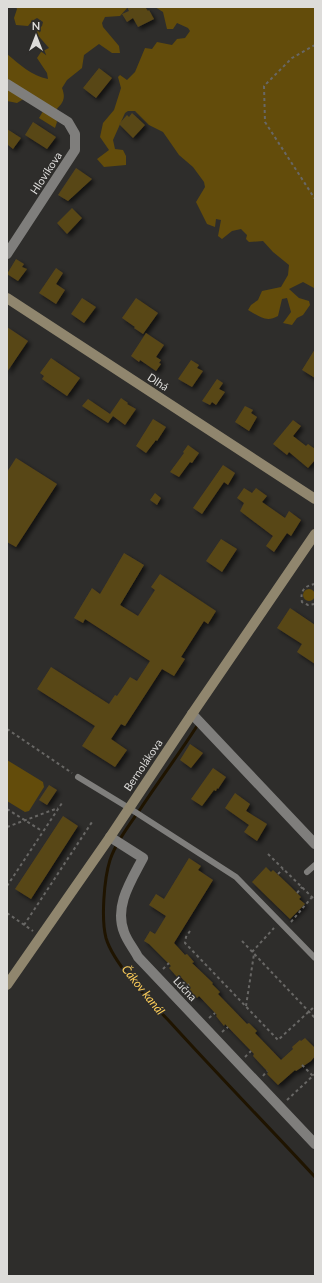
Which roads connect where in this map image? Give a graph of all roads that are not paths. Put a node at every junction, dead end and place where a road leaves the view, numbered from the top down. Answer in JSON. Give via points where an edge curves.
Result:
{"nodes":[{"id":1,"x":7,"y":84,"type":"edge"},
{"id":2,"x":7,"y":254,"type":"edge"},
{"id":3,"x":7,"y":298,"type":"edge"},
{"id":4,"x":296,"y":487,"type":"junction"},
{"id":5,"x":315,"y":492,"type":"edge"},
{"id":6,"x":315,"y":499,"type":"edge"},
{"id":7,"x":315,"y":534,"type":"edge"},
{"id":8,"x":315,"y":546,"type":"edge"},
{"id":9,"x":298,"y":559,"type":"junction"},
{"id":10,"x":192,"y":714,"type":"junction"},
{"id":11,"x":78,"y":778,"type":"road end"},
{"id":12,"x":129,"y":808,"type":"junction"},
{"id":13,"x":110,"y":837,"type":"junction"},
{"id":14,"x":315,"y":844,"type":"edge"},
{"id":15,"x":315,"y":865,"type":"edge"},
{"id":16,"x":307,"y":872,"type":"dead end"},
{"id":17,"x":315,"y":958,"type":"edge"},
{"id":18,"x":7,"y":985,"type":"edge"},
{"id":19,"x":315,"y":1144,"type":"edge"}],
"edges":[{"from":1,"to":2,"type":"street","name":"Hlovíkova","via":[[68,122],[75,134],[75,150]]},
{"from":3,"to":4,"type":"street","name":"Dlhá"},
{"from":4,"to":5,"type":"street"},
{"from":4,"to":6,"type":"street","name":"Dlhá"},
{"from":7,"to":9,"type":"street","name":"Bernolákova"},
{"from":8,"to":9,"type":"street"},
{"from":9,"to":10,"type":"street","name":"Bernolákova"},
{"from":10,"to":12,"type":"street","name":"Bernolákova"},
{"from":10,"to":14,"type":"street"},
{"from":11,"to":12,"type":"lane"},
{"from":12,"to":13,"type":"street","name":"Bernolákova"},
{"from":12,"to":17,"type":"lane","via":[[236,877]]},
{"from":13,"to":18,"type":"street","name":"Bernolákova"},
{"from":13,"to":19,"type":"street","name":"Lúčna","via":[[142,858],[120,908],[124,932],[138,957]]},
{"from":15,"to":16,"type":"lane"}]}
